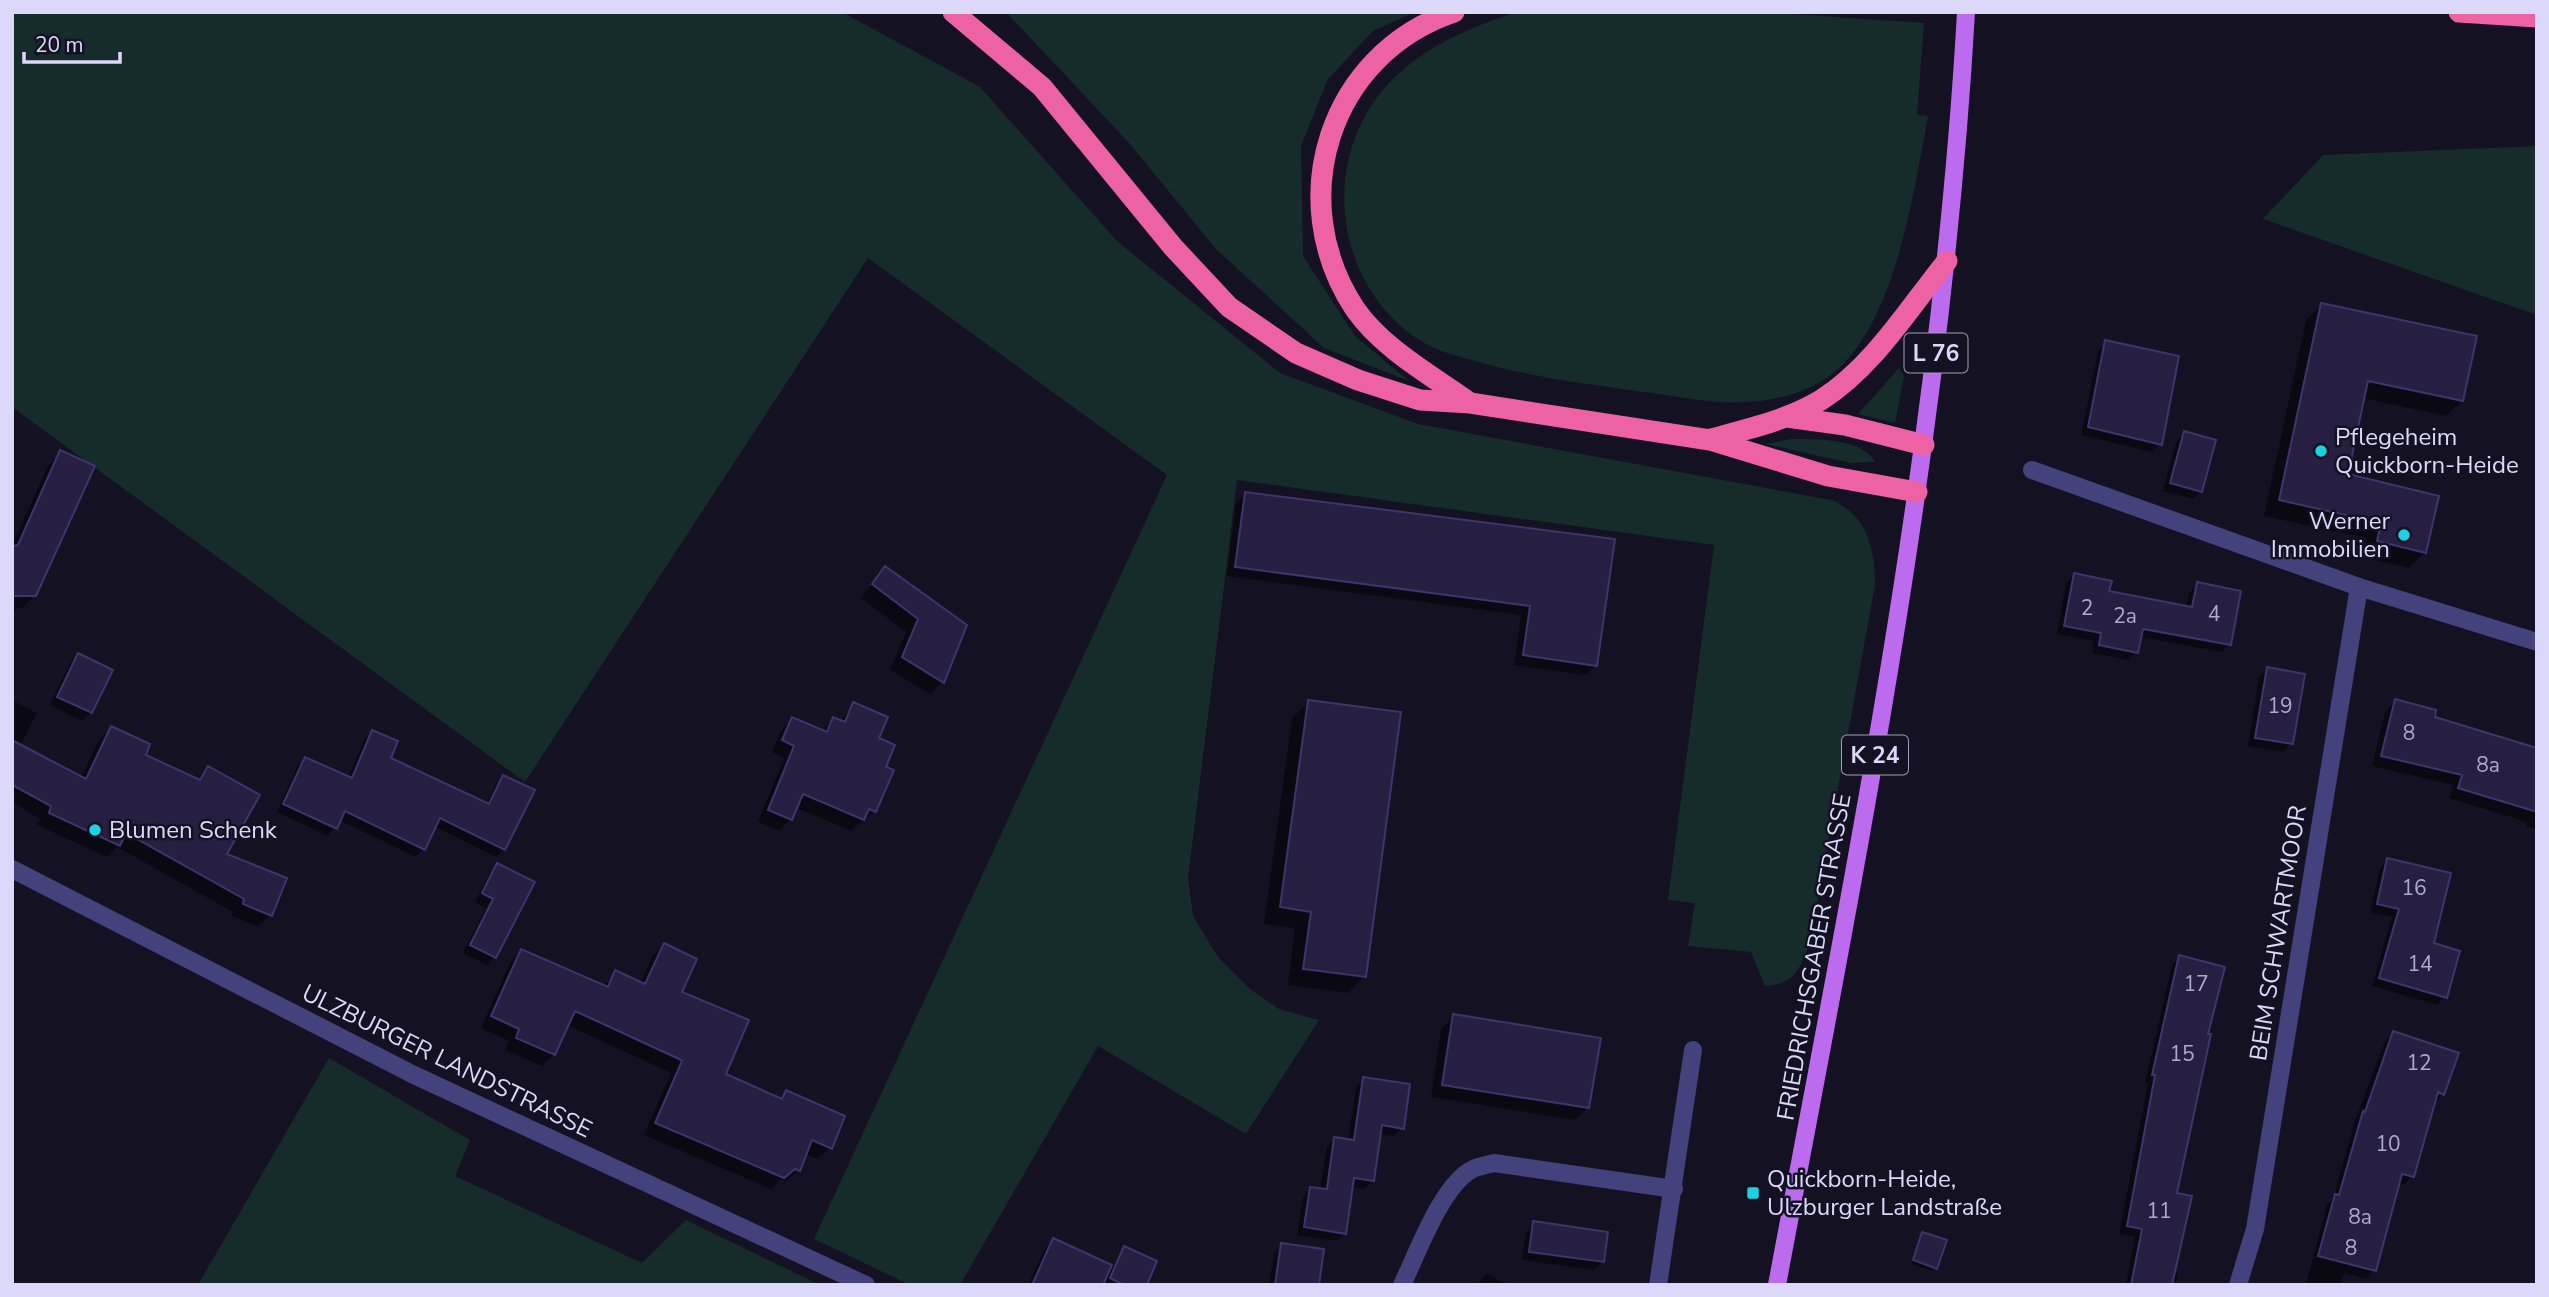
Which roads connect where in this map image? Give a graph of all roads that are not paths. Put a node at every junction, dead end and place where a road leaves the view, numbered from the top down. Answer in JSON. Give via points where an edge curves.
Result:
{"nodes":[{"id":1,"x":953,"y":12,"type":"edge"},
{"id":2,"x":1454,"y":12,"type":"edge"},
{"id":3,"x":1966,"y":12,"type":"edge"},
{"id":4,"x":2459,"y":12,"type":"edge"},
{"id":5,"x":2537,"y":17,"type":"edge"},
{"id":6,"x":1947,"y":261,"type":"junction"},
{"id":7,"x":1470,"y":403,"type":"junction"},
{"id":8,"x":1787,"y":417,"type":"junction"},
{"id":9,"x":1710,"y":440,"type":"junction"},
{"id":10,"x":1924,"y":445,"type":"junction"},
{"id":11,"x":2032,"y":470,"type":"dead end"},
{"id":12,"x":1917,"y":492,"type":"junction"},
{"id":13,"x":2359,"y":587,"type":"junction"},
{"id":14,"x":2537,"y":642,"type":"edge"},
{"id":15,"x":12,"y":869,"type":"edge"},
{"id":16,"x":1693,"y":1050,"type":"dead end"},
{"id":17,"x":1674,"y":1189,"type":"junction"},
{"id":18,"x":866,"y":1285,"type":"edge"},
{"id":19,"x":1402,"y":1285,"type":"edge"},
{"id":20,"x":1658,"y":1285,"type":"edge"},
{"id":21,"x":1777,"y":1285,"type":"edge"},
{"id":22,"x":2238,"y":1285,"type":"edge"}],
"edges":[{"from":1,"to":7,"type":"highway","via":[[1042,87],[1173,247],[1229,307],[1296,353],[1358,380],[1420,400]]},
{"from":2,"to":7,"type":"highway","via":[[1388,46],[1358,83],[1329,133],[1319,180],[1321,227],[1334,268],[1356,309],[1382,340]]},
{"from":3,"to":6,"type":"main road","name":"FRIEDRICHSGABER STRASSE","number":"L 76"},
{"from":4,"to":5,"type":"highway"},
{"from":6,"to":8,"type":"highway","via":[[1864,363],[1820,400]]},
{"from":6,"to":10,"type":"main road","name":"FRIEDRICHSGABER STRASSE","number":"L 76"},
{"from":7,"to":9,"type":"highway"},
{"from":8,"to":9,"type":"highway"},
{"from":8,"to":10,"type":"highway","via":[[1845,425]]},
{"from":9,"to":12,"type":"highway","via":[[1828,476]]},
{"from":10,"to":12,"type":"main road","name":"FRIEDRICHSGABER STRASSE","number":"L 76"},
{"from":11,"to":13,"type":"street"},
{"from":12,"to":21,"type":"main road","name":"FRIEDRICHSGABER STRASSE","number":"K 24","via":[[1834,992]]},
{"from":13,"to":14,"type":"street"},
{"from":13,"to":22,"type":"street","name":"BEIM SCHWARTMOOR","via":[[2255,1229]]},
{"from":15,"to":18,"type":"street","name":"ULZBURGER LANDSTRASSE","via":[[414,1075]]},
{"from":16,"to":17,"type":"street"},
{"from":17,"to":19,"type":"street","via":[[1494,1163],[1472,1169],[1456,1184],[1427,1230]]},
{"from":17,"to":20,"type":"street"}]}
